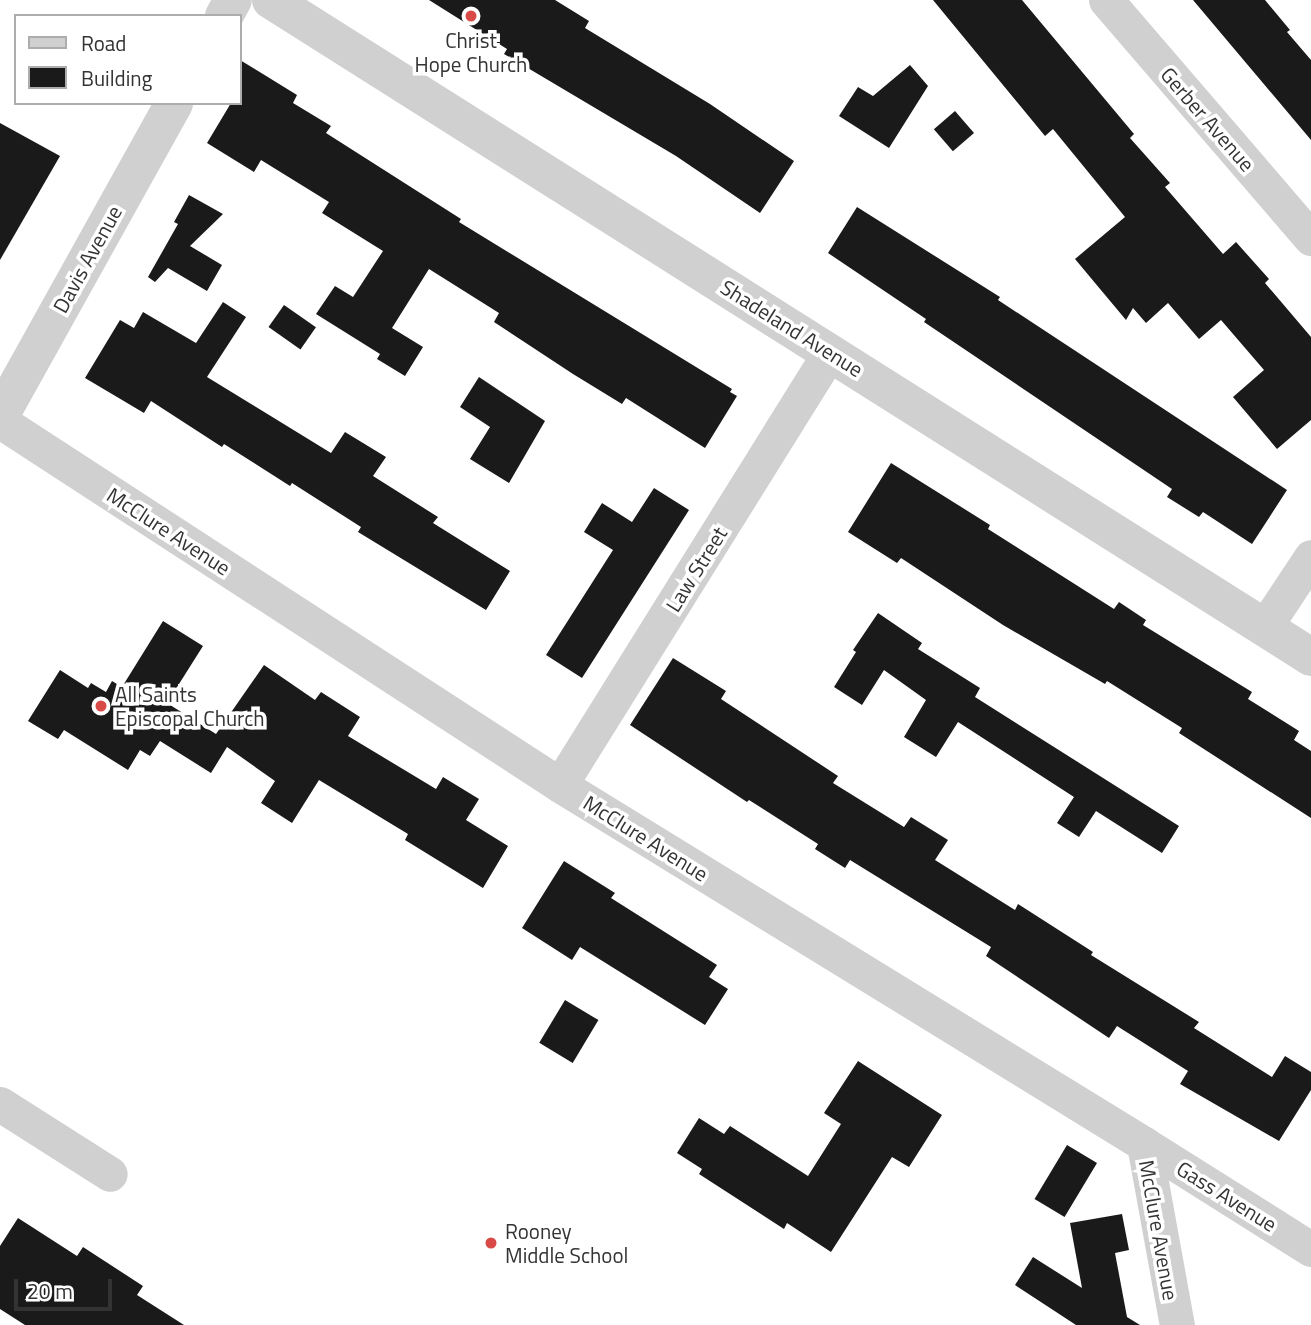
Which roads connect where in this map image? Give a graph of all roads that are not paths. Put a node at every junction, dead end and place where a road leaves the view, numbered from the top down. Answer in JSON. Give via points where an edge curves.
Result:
{"nodes":[{"id":1,"x":271,"y":0,"type":"edge"},
{"id":2,"x":1106,"y":0,"type":"edge"},
{"id":3,"x":173,"y":105,"type":"edge"},
{"id":4,"x":1311,"y":239,"type":"edge"},
{"id":5,"x":830,"y":352,"type":"junction"},
{"id":6,"x":0,"y":418,"type":"edge"},
{"id":7,"x":1311,"y":557,"type":"edge"},
{"id":8,"x":1264,"y":628,"type":"junction"},
{"id":9,"x":1311,"y":657,"type":"edge"},
{"id":10,"x":561,"y":785,"type":"junction"},
{"id":11,"x":0,"y":1104,"type":"edge"},
{"id":12,"x":1144,"y":1144,"type":"junction"},
{"id":13,"x":110,"y":1174,"type":"dead end"},
{"id":14,"x":1311,"y":1249,"type":"edge"},
{"id":15,"x":1177,"y":1325,"type":"edge"}],
"edges":[{"from":1,"to":5,"type":"street","name":"Shadeland Avenue"},
{"from":2,"to":4,"type":"street","name":"Gerber Avenue"},
{"from":3,"to":6,"type":"street","name":"Davis Avenue"},
{"from":5,"to":8,"type":"street","name":"Shadeland Avenue"},
{"from":5,"to":10,"type":"street","name":"Law Street"},
{"from":6,"to":10,"type":"street","name":"McClure Avenue"},
{"from":7,"to":8,"type":"street"},
{"from":8,"to":9,"type":"street","name":"Shadeland Avenue"},
{"from":10,"to":12,"type":"street","name":"McClure Avenue"},
{"from":11,"to":13,"type":"street"},
{"from":12,"to":14,"type":"street","name":"Gass Avenue"},
{"from":12,"to":15,"type":"street","name":"McClure Avenue"}]}
